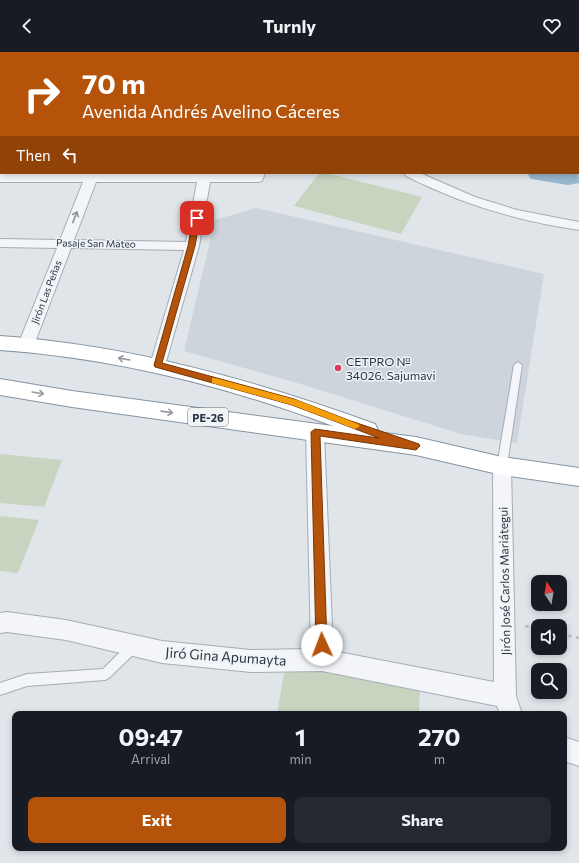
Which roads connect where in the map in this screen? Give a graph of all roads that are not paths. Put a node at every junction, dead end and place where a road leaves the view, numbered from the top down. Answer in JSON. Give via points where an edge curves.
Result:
{"nodes":[{"id":1,"x":259,"y":174,"type":"edge"},
{"id":2,"x":412,"y":174,"type":"edge"},
{"id":3,"x":92,"y":175,"type":"edge"},
{"id":4,"x":0,"y":178,"type":"edge"},
{"id":5,"x":204,"y":178,"type":"junction"},
{"id":6,"x":579,"y":226,"type":"edge"},
{"id":7,"x":0,"y":242,"type":"edge"},
{"id":8,"x":66,"y":242,"type":"junction"},
{"id":9,"x":192,"y":246,"type":"junction"},
{"id":10,"x":0,"y":343,"type":"edge"},
{"id":11,"x":26,"y":345,"type":"junction"},
{"id":12,"x":158,"y":365,"type":"junction"},
{"id":13,"x":518,"y":365,"type":"dead end"},
{"id":14,"x":0,"y":387,"type":"edge"},
{"id":15,"x":315,"y":432,"type":"junction"},
{"id":16,"x":416,"y":446,"type":"junction"},
{"id":17,"x":502,"y":466,"type":"junction"},
{"id":18,"x":579,"y":476,"type":"edge"},
{"id":19,"x":0,"y":624,"type":"edge"},
{"id":20,"x":134,"y":646,"type":"junction"},
{"id":21,"x":322,"y":660,"type":"junction"},
{"id":22,"x":0,"y":688,"type":"edge"},
{"id":23,"x":508,"y":705,"type":"edge"},
{"id":24,"x":567,"y":750,"type":"edge"},
{"id":25,"x":579,"y":754,"type":"edge"}],
"edges":[{"from":1,"to":5,"type":"street","via":[[258,178]]},
{"from":2,"to":6,"type":"street","via":[[472,202],[536,219]]},
{"from":3,"to":4,"type":"street"},
{"from":3,"to":5,"type":"street"},
{"from":8,"to":3,"type":"street","name":"Jirón Las Peñas","one_way":true},
{"from":5,"to":9,"type":"street"},
{"from":7,"to":8,"type":"street","name":"Pasaje San Mateo"},
{"from":8,"to":9,"type":"street","name":"Pasaje San Mateo"},
{"from":8,"to":11,"type":"street","name":"Jirón Las Peñas"},
{"from":9,"to":12,"type":"street"},
{"from":10,"to":11,"type":"highway","number":"PE-26"},
{"from":12,"to":11,"type":"highway","number":"PE-26","one_way":true},
{"from":12,"to":16,"type":"highway","number":"PE-26","via":[[294,403]]},
{"from":13,"to":17,"type":"lane"},
{"from":14,"to":15,"type":"highway","number":"PE-26","one_way":true},
{"from":15,"to":16,"type":"highway","number":"PE-26"},
{"from":15,"to":21,"type":"street"},
{"from":16,"to":17,"type":"highway","number":"PE-26"},
{"from":17,"to":18,"type":"highway","number":"PE-26"},
{"from":17,"to":23,"type":"street","name":"Jirón José Carlos Mariátegui"},
{"from":19,"to":20,"type":"street","name":"Jiró Gina Apumayta","via":[[7,622],[66,630]]},
{"from":20,"to":21,"type":"street","name":"Jiró Gina Apumayta","via":[[162,652],[251,661]]},
{"from":20,"to":22,"type":"lane","via":[[105,674],[27,680]]},
{"from":21,"to":23,"type":"street","name":"Jiró Gina Apumayta"},
{"from":24,"to":25,"type":"street"}]}
